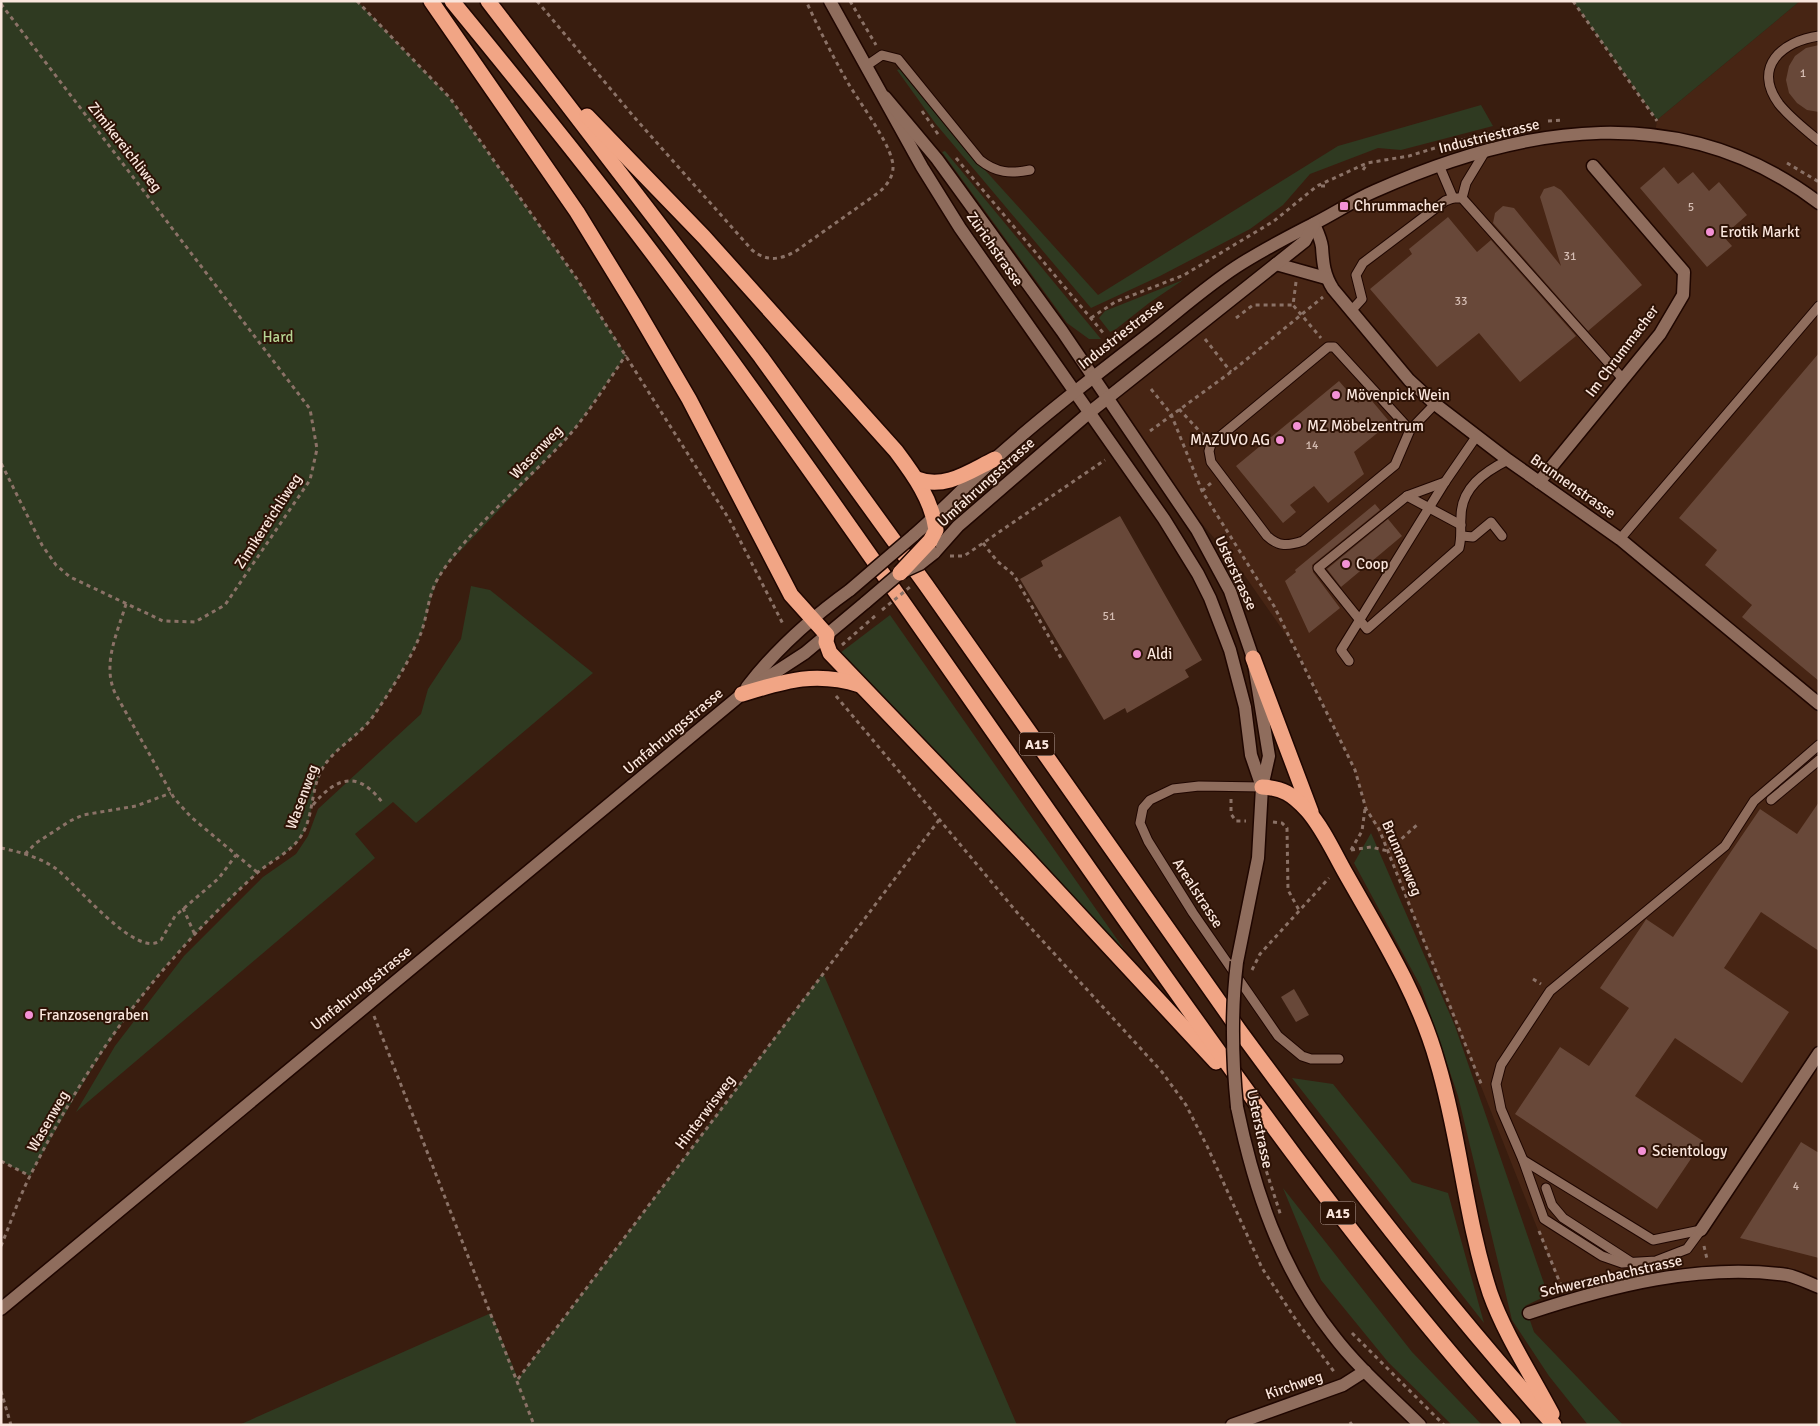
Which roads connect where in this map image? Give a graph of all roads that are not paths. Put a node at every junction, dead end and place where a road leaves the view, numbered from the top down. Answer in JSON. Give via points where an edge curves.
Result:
{"nodes":[{"id":1,"x":431,"y":1,"type":"edge"},
{"id":2,"x":452,"y":1,"type":"edge"},
{"id":3,"x":488,"y":1,"type":"edge"},
{"id":4,"x":830,"y":1,"type":"edge"},
{"id":5,"x":1819,"y":36,"type":"edge"},
{"id":6,"x":528,"y":56,"type":"junction"},
{"id":7,"x":866,"y":66,"type":"junction"},
{"id":8,"x":884,"y":97,"type":"junction"},
{"id":9,"x":1819,"y":141,"type":"edge"},
{"id":10,"x":1486,"y":150,"type":"junction"},
{"id":11,"x":1439,"y":165,"type":"junction"},
{"id":12,"x":1593,"y":166,"type":"dead end"},
{"id":13,"x":1030,"y":170,"type":"dead end"},
{"id":14,"x":1458,"y":198,"type":"junction"},
{"id":15,"x":1819,"y":203,"type":"edge"},
{"id":16,"x":1314,"y":224,"type":"junction"},
{"id":17,"x":1276,"y":264,"type":"junction"},
{"id":18,"x":1326,"y":278,"type":"junction"},
{"id":19,"x":1819,"y":306,"type":"edge"},
{"id":20,"x":1351,"y":311,"type":"junction"},
{"id":21,"x":1092,"y":378,"type":"junction"},
{"id":22,"x":1623,"y":379,"type":"junction"},
{"id":23,"x":1075,"y":391,"type":"junction"},
{"id":24,"x":1106,"y":399,"type":"junction"},
{"id":25,"x":1435,"y":404,"type":"junction"},
{"id":26,"x":1090,"y":412,"type":"junction"},
{"id":27,"x":1410,"y":430,"type":"junction"},
{"id":28,"x":1476,"y":437,"type":"junction"},
{"id":29,"x":995,"y":459,"type":"junction"},
{"id":30,"x":1508,"y":460,"type":"junction"},
{"id":31,"x":917,"y":479,"type":"junction"},
{"id":32,"x":1445,"y":482,"type":"junction"},
{"id":33,"x":1539,"y":482,"type":"junction"},
{"id":34,"x":1407,"y":496,"type":"junction"},
{"id":35,"x":1430,"y":508,"type":"junction"},
{"id":36,"x":934,"y":517,"type":"junction"},
{"id":37,"x":1461,"y":525,"type":"junction"},
{"id":38,"x":1462,"y":536,"type":"junction"},
{"id":39,"x":1502,"y":536,"type":"dead end"},
{"id":40,"x":1620,"y":539,"type":"junction"},
{"id":41,"x":936,"y":551,"type":"junction"},
{"id":42,"x":900,"y":573,"type":"joint"},
{"id":43,"x":813,"y":617,"type":"junction"},
{"id":44,"x":1360,"y":620,"type":"junction"},
{"id":45,"x":828,"y":635,"type":"junction"},
{"id":46,"x":1253,"y":658,"type":"junction"},
{"id":47,"x":1349,"y":661,"type":"dead end"},
{"id":48,"x":861,"y":685,"type":"junction"},
{"id":49,"x":742,"y":694,"type":"junction"},
{"id":50,"x":1819,"y":704,"type":"edge"},
{"id":51,"x":1819,"y":745,"type":"edge"},
{"id":52,"x":1819,"y":760,"type":"edge"},
{"id":53,"x":1262,"y":787,"type":"junction"},
{"id":54,"x":1771,"y":800,"type":"dead end"},
{"id":55,"x":1313,"y":818,"type":"junction"},
{"id":56,"x":1819,"y":1053,"type":"edge"},
{"id":57,"x":1339,"y":1058,"type":"dead end"},
{"id":58,"x":1255,"y":1104,"type":"junction"},
{"id":59,"x":1523,"y":1160,"type":"junction"},
{"id":60,"x":1546,"y":1188,"type":"dead end"},
{"id":61,"x":1701,"y":1230,"type":"junction"},
{"id":62,"x":1633,"y":1264,"type":"junction"},
{"id":63,"x":1819,"y":1286,"type":"edge"},
{"id":64,"x":1,"y":1309,"type":"edge"},
{"id":65,"x":1529,"y":1313,"type":"dead end"},
{"id":66,"x":1365,"y":1371,"type":"junction"},
{"id":67,"x":1232,"y":1425,"type":"edge"},
{"id":68,"x":1420,"y":1425,"type":"edge"},
{"id":69,"x":1513,"y":1425,"type":"edge"},
{"id":70,"x":1554,"y":1425,"type":"edge"},
{"id":71,"x":1558,"y":1425,"type":"edge"}],
"edges":[{"from":1,"to":43,"type":"highway","via":[[577,212],[690,400],[791,595]]},
{"from":2,"to":58,"type":"highway","number":"A15","via":[[573,150],[669,276],[906,605]]},
{"from":3,"to":6,"type":"highway","number":"A15"},
{"from":4,"to":7,"type":"main road","name":"Zürichstrasse"},
{"from":5,"to":9,"type":"lane","via":[[1792,43],[1773,60],[1769,70],[1771,88],[1780,106]]},
{"from":6,"to":31,"type":"highway","via":[[704,237],[896,451]]},
{"from":6,"to":70,"type":"highway","number":"A15","via":[[690,261],[767,365],[1290,1099],[1426,1276]]},
{"from":7,"to":8,"type":"main road","name":"Zürichstrasse"},
{"from":7,"to":13,"type":"lane","via":[[882,56],[898,59],[984,163],[998,171]]},
{"from":8,"to":21,"type":"main road","name":"Zürichstrasse","via":[[937,159],[1062,331]]},
{"from":8,"to":23,"type":"main road","name":"Zürichstrasse","via":[[960,228]]},
{"from":10,"to":11,"type":"main road","name":"Industriestrasse"},
{"from":10,"to":14,"type":"lane"},
{"from":10,"to":15,"type":"main road","name":"Industriestrasse","via":[[1547,137],[1610,132],[1656,134],[1708,145],[1740,156]]},
{"from":11,"to":14,"type":"lane"},
{"from":11,"to":16,"type":"main road","name":"Industriestrasse","via":[[1375,191]]},
{"from":12,"to":22,"type":"main road","name":"Im Chrummacher","via":[[1684,272],[1683,295],[1660,334]]},
{"from":14,"to":20,"type":"lane","via":[[1445,201],[1363,263],[1356,275],[1362,299]]},
{"from":14,"to":22,"type":"lane"},
{"from":16,"to":17,"type":"main road","name":"Industriestrasse","via":[[1305,241]]},
{"from":16,"to":18,"type":"main road","name":"Brunnenstrasse","via":[[1322,245],[1321,258]]},
{"from":16,"to":21,"type":"main road","name":"Industriestrasse","via":[[1298,229],[1234,268]]},
{"from":17,"to":18,"type":"main road"},
{"from":17,"to":24,"type":"main road","name":"Industriestrasse"},
{"from":18,"to":20,"type":"main road","name":"Brunnenstrasse"},
{"from":19,"to":40,"type":"lane"},
{"from":20,"to":25,"type":"main road","name":"Brunnenstrasse","via":[[1409,380]]},
{"from":21,"to":23,"type":"main road","name":"Industriestrasse"},
{"from":21,"to":24,"type":"main road","name":"Zürichstrasse"},
{"from":22,"to":33,"type":"main road","name":"Im Chrummacher"},
{"from":23,"to":26,"type":"main road","name":"Zürichstrasse"},
{"from":23,"to":29,"type":"main road","name":"Umfahrungsstrasse"},
{"from":24,"to":26,"type":"main road","name":"Umfahrungsstrasse"},
{"from":24,"to":46,"type":"main road","name":"Usterstrasse","via":[[1215,561],[1235,603]]},
{"from":25,"to":27,"type":"lane"},
{"from":25,"to":28,"type":"main road","name":"Brunnenstrasse"},
{"from":26,"to":41,"type":"main road","name":"Umfahrungsstrasse","via":[[958,526]]},
{"from":26,"to":53,"type":"main road","name":"Usterstrasse","via":[[1181,545],[1210,598],[1237,672],[1251,755]]},
{"from":27,"to":27,"type":"lane","via":[[1334,347],[1328,346],[1212,444],[1209,451],[1211,462],[1267,536],[1284,545],[1303,540],[1395,465]]},
{"from":28,"to":30,"type":"main road","name":"Brunnenstrasse"},
{"from":28,"to":32,"type":"lane"},
{"from":29,"to":31,"type":"highway","via":[[942,483]]},
{"from":29,"to":36,"type":"main road","name":"Umfahrungsstrasse"},
{"from":30,"to":33,"type":"main road","name":"Brunnenstrasse"},
{"from":30,"to":37,"type":"lane","via":[[1476,480],[1462,507]]},
{"from":31,"to":36,"type":"highway"},
{"from":32,"to":34,"type":"lane"},
{"from":32,"to":35,"type":"lane"},
{"from":33,"to":40,"type":"main road","name":"Brunnenstrasse"},
{"from":34,"to":35,"type":"lane"},
{"from":34,"to":44,"type":"lane","via":[[1318,568]]},
{"from":35,"to":37,"type":"lane"},
{"from":35,"to":44,"type":"lane"},
{"from":36,"to":41,"type":"highway"},
{"from":36,"to":43,"type":"main road","name":"Umfahrungsstrasse","bridge":true,"via":[[850,590]]},
{"from":37,"to":38,"type":"lane"},
{"from":38,"to":39,"type":"lane","via":[[1473,537],[1490,522]]},
{"from":38,"to":44,"type":"lane","via":[[1459,548],[1367,629]]},
{"from":40,"to":50,"type":"main road","name":"Brunnenstrasse"},
{"from":41,"to":42,"type":"highway","bridge":true},
{"from":42,"to":45,"type":"main road","name":"Umfahrungsstrasse","bridge":true},
{"from":43,"to":45,"type":"highway"},
{"from":43,"to":49,"type":"main road","name":"Umfahrungsstrasse","via":[[765,663]]},
{"from":44,"to":47,"type":"lane","via":[[1341,650]]},
{"from":45,"to":48,"type":"highway","via":[[826,642],[830,653]]},
{"from":45,"to":49,"type":"main road","name":"Umfahrungsstrasse"},
{"from":46,"to":53,"type":"main road","name":"Usterstrasse","via":[[1269,756]]},
{"from":46,"to":55,"type":"highway"},
{"from":48,"to":49,"type":"highway","via":[[810,677]]},
{"from":48,"to":58,"type":"highway","via":[[1030,861]]},
{"from":49,"to":64,"type":"main road","name":"Umfahrungsstrasse"},
{"from":51,"to":59,"type":"lane","via":[[1754,801],[1725,846],[1550,991],[1501,1065],[1496,1084],[1501,1109]]},
{"from":52,"to":54,"type":"lane"},
{"from":53,"to":55,"type":"highway","via":[[1285,791]]},
{"from":53,"to":57,"type":"lane","name":"Arealstrasse","via":[[1173,788],[1150,800],[1143,808],[1140,823],[1193,913],[1278,1036],[1302,1056],[1311,1059]]},
{"from":53,"to":66,"type":"main road","name":"Usterstrasse","bridge":true,"via":[[1258,858],[1237,962],[1232,1022],[1237,1107],[1251,1168],[1270,1225],[1288,1265],[1315,1311]]},
{"from":55,"to":71,"type":"highway","via":[[1388,949],[1427,1028],[1442,1078],[1476,1241],[1491,1294],[1507,1332]]},
{"from":56,"to":61,"type":"main road"},
{"from":58,"to":69,"type":"highway","number":"A15","via":[[1380,1268]]},
{"from":59,"to":61,"type":"lane","via":[[1653,1240]]},
{"from":59,"to":62,"type":"lane","via":[[1544,1219],[1602,1256]]},
{"from":60,"to":62,"type":"lane","via":[[1552,1205],[1563,1218]]},
{"from":61,"to":62,"type":"lane","via":[[1687,1248],[1656,1261]]},
{"from":63,"to":65,"type":"main road","name":"Schwerzenbachstrasse","via":[[1788,1275],[1709,1272],[1660,1278],[1566,1300]]},
{"from":66,"to":67,"type":"main road","name":"Kirchweg","via":[[1343,1385]]},
{"from":66,"to":68,"type":"main road","name":"Usterstrasse"}]}
